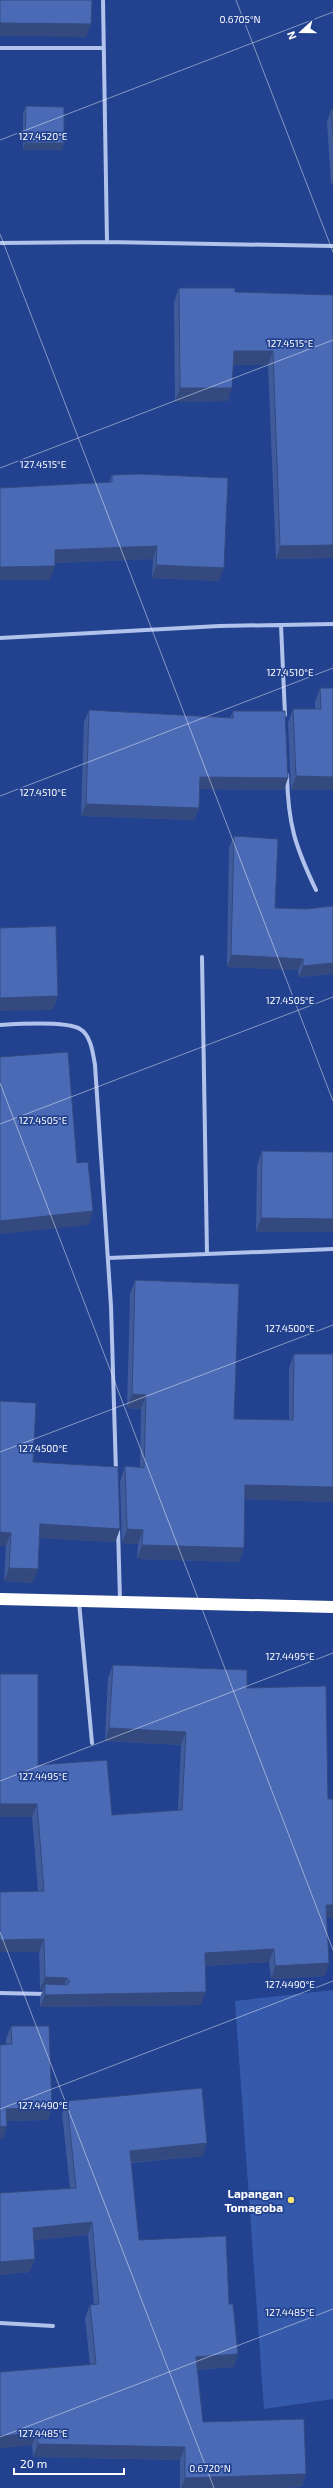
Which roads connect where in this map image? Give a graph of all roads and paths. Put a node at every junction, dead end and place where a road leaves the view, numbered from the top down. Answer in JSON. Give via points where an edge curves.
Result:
{"nodes":[{"id":1,"x":103,"y":0,"type":"edge"},
{"id":2,"x":0,"y":48,"type":"edge"},
{"id":3,"x":103,"y":48,"type":"junction"},
{"id":4,"x":108,"y":242,"type":"junction"},
{"id":5,"x":0,"y":244,"type":"edge"},
{"id":6,"x":333,"y":246,"type":"edge"},
{"id":7,"x":333,"y":624,"type":"edge"},
{"id":8,"x":281,"y":625,"type":"junction"},
{"id":9,"x":0,"y":638,"type":"edge"},
{"id":10,"x":285,"y":719,"type":"edge"},
{"id":11,"x":286,"y":766,"type":"edge"},
{"id":12,"x":316,"y":890,"type":"dead end"},
{"id":13,"x":202,"y":958,"type":"dead end"},
{"id":14,"x":0,"y":1025,"type":"edge"},
{"id":15,"x":333,"y":1249,"type":"edge"},
{"id":16,"x":207,"y":1254,"type":"junction"},
{"id":17,"x":108,"y":1258,"type":"junction"},
{"id":18,"x":116,"y":1477,"type":"edge"},
{"id":19,"x":118,"y":1524,"type":"edge"},
{"id":20,"x":0,"y":1599,"type":"edge"},
{"id":21,"x":79,"y":1601,"type":"junction"},
{"id":22,"x":120,"y":1602,"type":"junction"},
{"id":23,"x":333,"y":1608,"type":"edge"},
{"id":24,"x":92,"y":1743,"type":"dead end"},
{"id":25,"x":0,"y":1993,"type":"edge"},
{"id":26,"x":55,"y":1994,"type":"edge"},
{"id":27,"x":0,"y":2323,"type":"edge"},
{"id":28,"x":53,"y":2326,"type":"dead end"}],
"edges":[{"from":1,"to":3,"type":"street"},
{"from":2,"to":3,"type":"street"},
{"from":3,"to":4,"type":"street"},
{"from":4,"to":5,"type":"street"},
{"from":4,"to":6,"type":"street"},
{"from":7,"to":8,"type":"street"},
{"from":8,"to":9,"type":"street"},
{"from":8,"to":10,"type":"street"},
{"from":11,"to":12,"type":"street","via":[[288,812],[297,849]]},
{"from":13,"to":16,"type":"street"},
{"from":14,"to":17,"type":"street","via":[[60,1024],[80,1029],[89,1040],[96,1065]]},
{"from":15,"to":16,"type":"street"},
{"from":16,"to":17,"type":"street"},
{"from":17,"to":18,"type":"street"},
{"from":19,"to":22,"type":"street"},
{"from":20,"to":21,"type":"highway"},
{"from":21,"to":22,"type":"highway"},
{"from":21,"to":24,"type":"street"},
{"from":22,"to":23,"type":"highway"},
{"from":25,"to":26,"type":"street"},
{"from":27,"to":28,"type":"street"}]}
